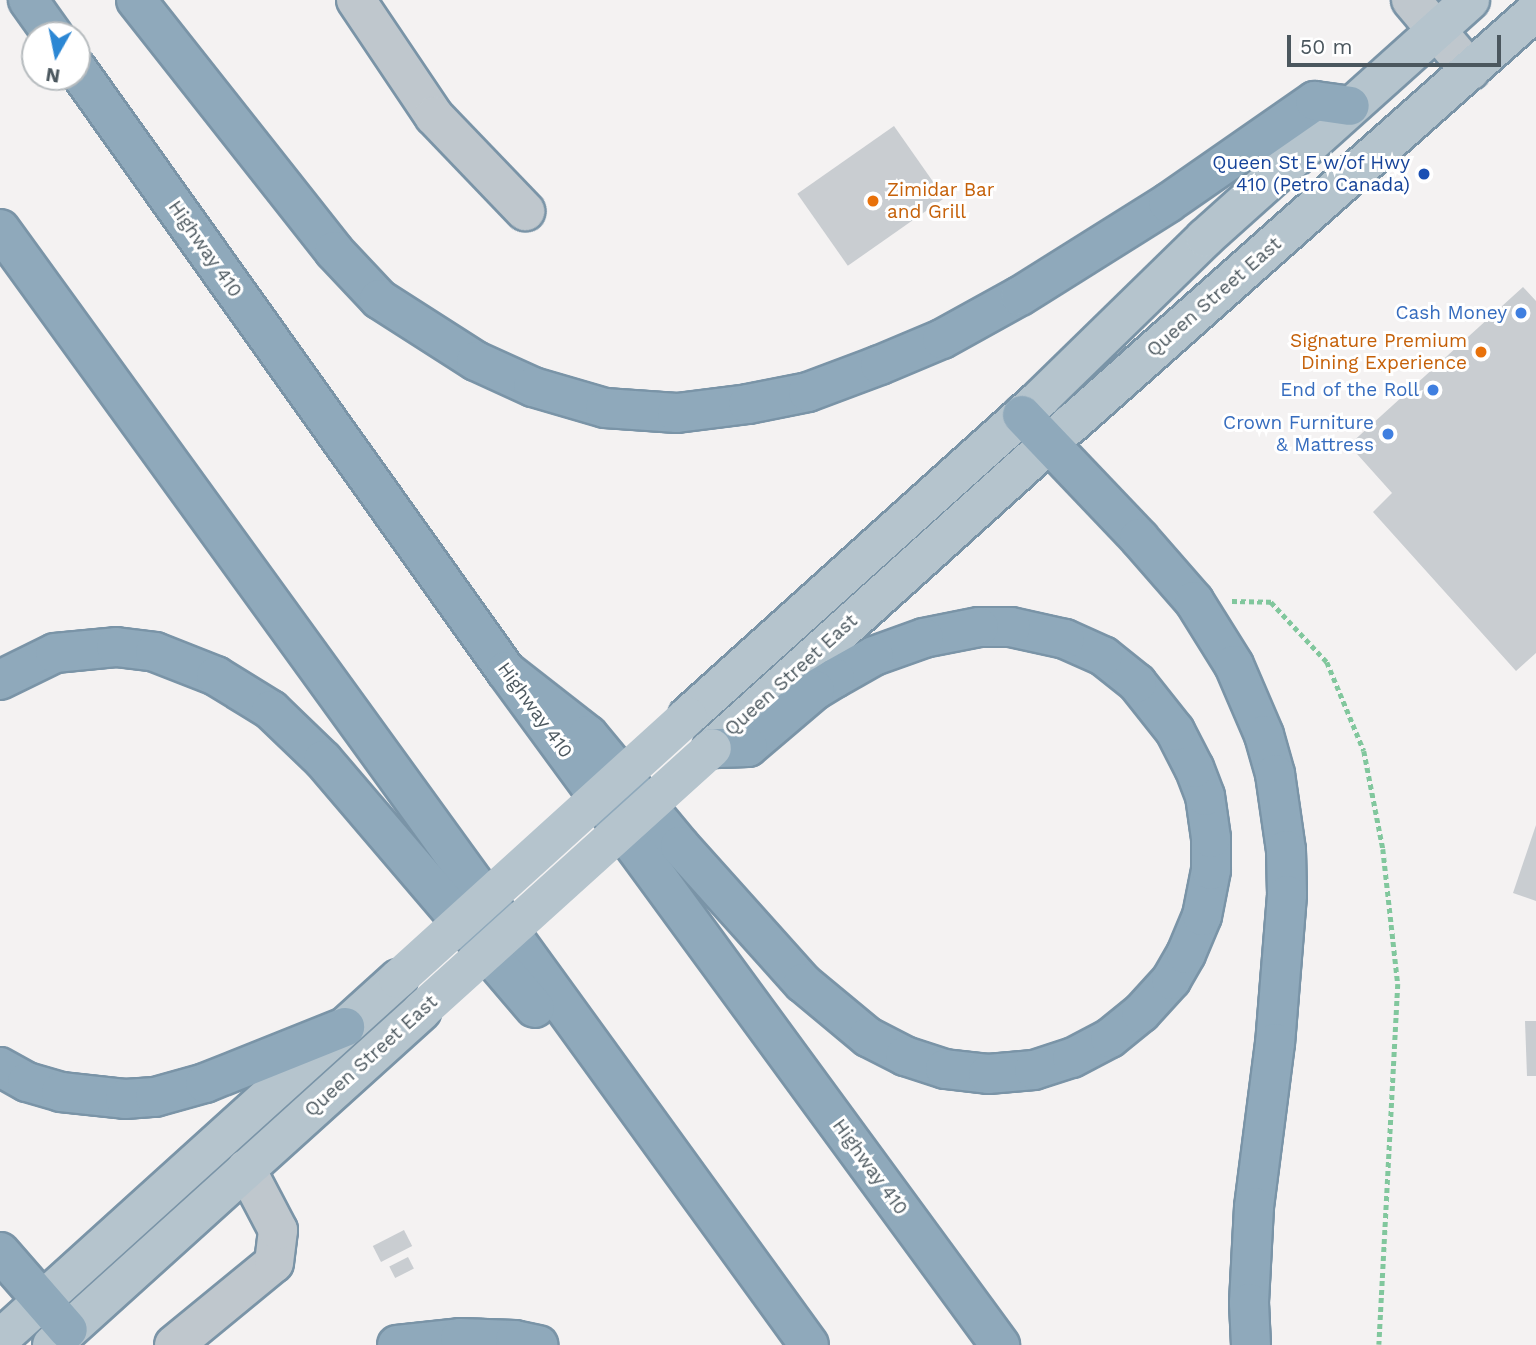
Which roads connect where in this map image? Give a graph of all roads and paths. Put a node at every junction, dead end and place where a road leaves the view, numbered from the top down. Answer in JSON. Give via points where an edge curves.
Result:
{"nodes":[{"id":1,"x":28,"y":0,"type":"edge"},
{"id":2,"x":136,"y":0,"type":"edge"},
{"id":3,"x":356,"y":0,"type":"edge"},
{"id":4,"x":1411,"y":0,"type":"edge"},
{"id":5,"x":1471,"y":0,"type":"edge"},
{"id":6,"x":1536,"y":11,"type":"edge"},
{"id":7,"x":43,"y":21,"type":"edge"},
{"id":8,"x":1436,"y":30,"type":"junction"},
{"id":9,"x":1470,"y":70,"type":"junction"},
{"id":10,"x":91,"y":89,"type":"edge"},
{"id":11,"x":1350,"y":106,"type":"junction"},
{"id":12,"x":525,"y":211,"type":"dead end"},
{"id":13,"x":0,"y":229,"type":"edge"},
{"id":14,"x":1021,"y":415,"type":"junction"},
{"id":15,"x":1049,"y":444,"type":"junction"},
{"id":16,"x":1194,"y":601,"type":"junction"},
{"id":17,"x":506,"y":671,"type":"junction"},
{"id":18,"x":0,"y":680,"type":"edge"},
{"id":19,"x":712,"y":748,"type":"junction"},
{"id":20,"x":345,"y":1027,"type":"junction"},
{"id":21,"x":598,"y":1056,"type":"junction"},
{"id":22,"x":0,"y":1067,"type":"edge"},
{"id":23,"x":246,"y":1169,"type":"junction"},
{"id":24,"x":0,"y":1252,"type":"edge"},
{"id":25,"x":42,"y":1301,"type":"junction"},
{"id":26,"x":60,"y":1338,"type":"edge"},
{"id":27,"x":0,"y":1339,"type":"edge"},
{"id":28,"x":174,"y":1345,"type":"edge"},
{"id":29,"x":397,"y":1345,"type":"edge"},
{"id":30,"x":538,"y":1345,"type":"edge"},
{"id":31,"x":809,"y":1345,"type":"edge"},
{"id":32,"x":1000,"y":1345,"type":"edge"},
{"id":33,"x":1251,"y":1345,"type":"edge"},
{"id":34,"x":1379,"y":1345,"type":"edge"}],
"edges":[{"from":1,"to":7,"type":"highway"},
{"from":2,"to":11,"type":"highway","via":[[334,251],[379,299],[476,361],[533,387],[605,408],[677,413],[748,404],[808,392],[880,365],[942,339],[1020,296],[1168,203],[1315,101]]},
{"from":3,"to":12,"type":"lane","via":[[434,116]]},
{"from":4,"to":8,"type":"lane"},
{"from":5,"to":8,"type":"main road","name":"Queen Street East"},
{"from":6,"to":9,"type":"main road","name":"Queen Street East"},
{"from":8,"to":9,"type":"lane"},
{"from":8,"to":11,"type":"main road","name":"Queen Street East"},
{"from":9,"to":15,"type":"main road","name":"Queen Street East"},
{"from":10,"to":17,"type":"highway","name":"Highway 410"},
{"from":11,"to":14,"type":"main road","name":"Queen Street East"},
{"from":13,"to":21,"type":"highway"},
{"from":14,"to":15,"type":"highway"},
{"from":14,"to":20,"type":"main road","name":"Queen Street East","bridge":true},
{"from":15,"to":16,"type":"highway"},
{"from":15,"to":19,"type":"main road","name":"Queen Street East"},
{"from":16,"to":33,"type":"highway","via":[[1234,664],[1264,735],[1286,850],[1283,964],[1254,1207]]},
{"from":16,"to":34,"type":"path","via":[[1271,602],[1327,662],[1364,751],[1383,849],[1398,985]]},
{"from":17,"to":19,"type":"highway","via":[[588,735],[803,983],[868,1037],[905,1056],[945,1069],[988,1074],[1034,1070],[1072,1058],[1110,1038],[1141,1013],[1171,980],[1202,916],[1211,870],[1211,838],[1205,796],[1194,768],[1175,732],[1137,683],[1103,656],[1065,639],[1012,627],[979,627],[924,638],[874,656],[815,690],[748,747]]},
{"from":17,"to":32,"type":"highway","name":"Highway 410"},
{"from":18,"to":21,"type":"highway","via":[[55,653],[116,647],[155,652],[216,676],[271,710],[323,760],[546,1020]]},
{"from":19,"to":23,"type":"main road","name":"Queen Street East","bridge":true},
{"from":20,"to":22,"type":"highway","via":[[205,1083],[155,1097],[61,1092],[27,1082]]},
{"from":20,"to":25,"type":"main road","name":"Queen Street East"},
{"from":21,"to":31,"type":"highway"},
{"from":23,"to":26,"type":"main road","name":"Queen Street East"},
{"from":23,"to":28,"type":"lane","via":[[278,1230],[274,1263]]},
{"from":24,"to":25,"type":"highway"},
{"from":25,"to":26,"type":"highway"},
{"from":25,"to":27,"type":"main road","name":"Queen Street East"},
{"from":29,"to":30,"type":"highway","via":[[460,1338]]}]}
